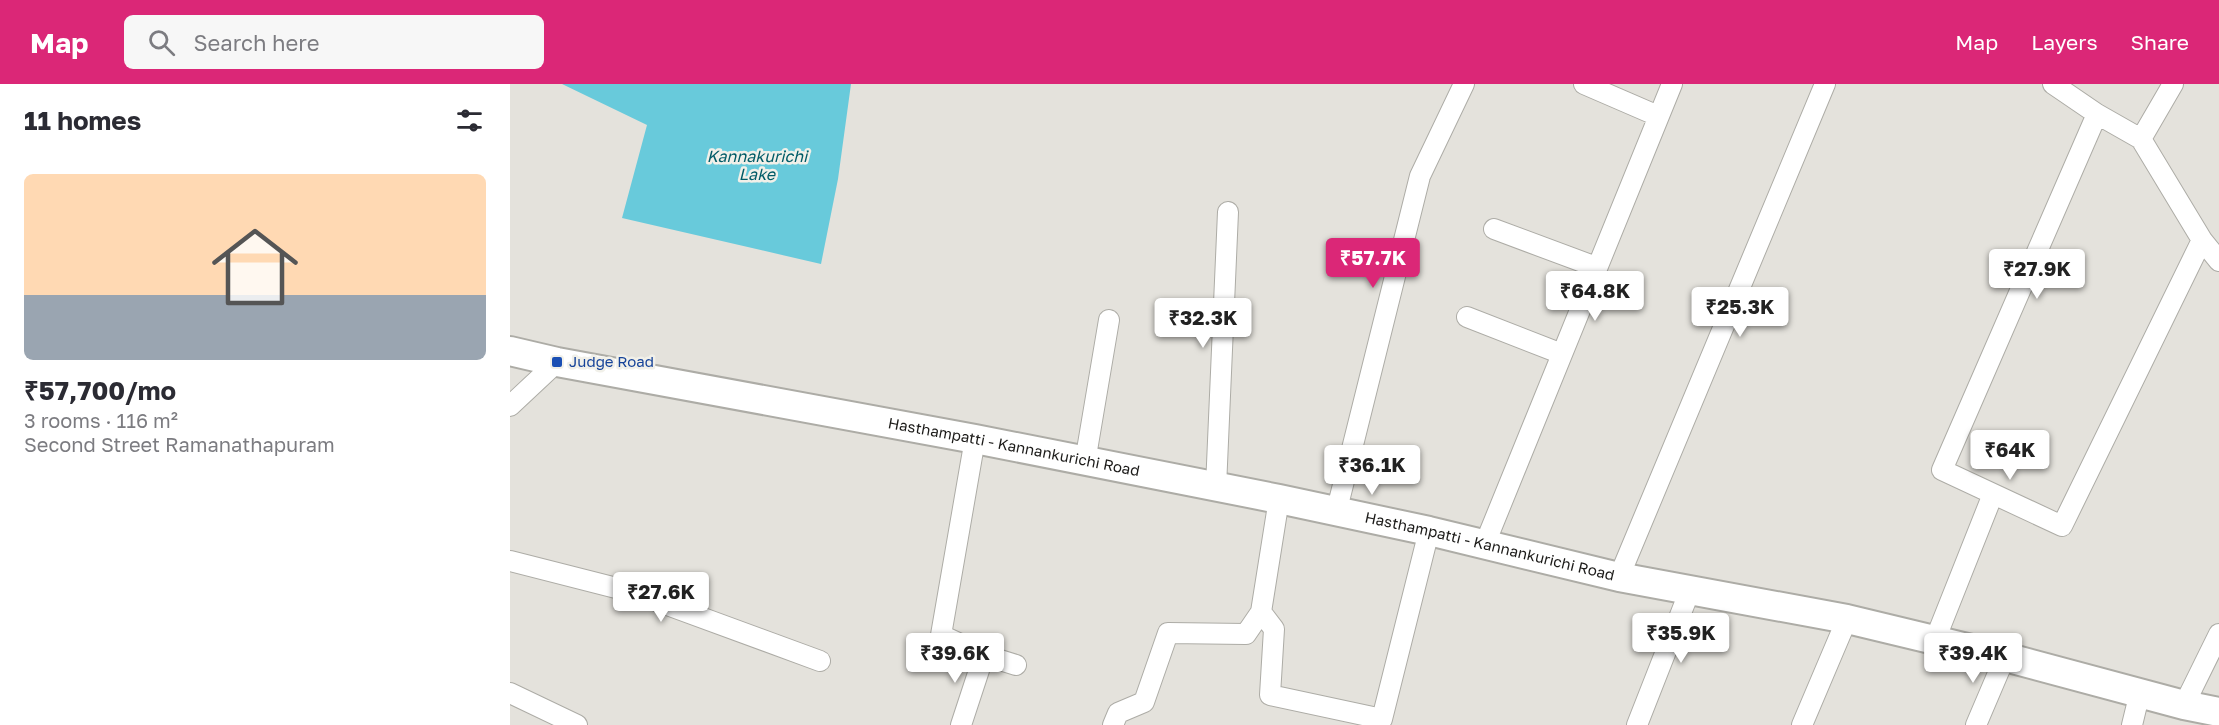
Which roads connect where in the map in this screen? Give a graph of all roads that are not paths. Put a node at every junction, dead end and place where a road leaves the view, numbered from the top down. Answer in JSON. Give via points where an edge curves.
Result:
{"nodes":[{"id":1,"x":1464,"y":84,"type":"edge"},
{"id":2,"x":1584,"y":84,"type":"edge"},
{"id":3,"x":1672,"y":84,"type":"edge"},
{"id":4,"x":1825,"y":84,"type":"edge"},
{"id":5,"x":2053,"y":84,"type":"edge"},
{"id":6,"x":2173,"y":84,"type":"edge"},
{"id":7,"x":2097,"y":114,"type":"junction"},
{"id":8,"x":1658,"y":116,"type":"junction"},
{"id":9,"x":2141,"y":139,"type":"junction"},
{"id":10,"x":1228,"y":212,"type":"dead end"},
{"id":11,"x":1494,"y":229,"type":"dead end"},
{"id":12,"x":2202,"y":240,"type":"junction"},
{"id":13,"x":2219,"y":259,"type":"edge"},
{"id":14,"x":1596,"y":267,"type":"junction"},
{"id":15,"x":1467,"y":317,"type":"dead end"},
{"id":16,"x":1109,"y":320,"type":"dead end"},
{"id":17,"x":510,"y":351,"type":"edge"},
{"id":18,"x":1562,"y":354,"type":"junction"},
{"id":19,"x":557,"y":362,"type":"junction"},
{"id":20,"x":510,"y":406,"type":"edge"},
{"id":21,"x":975,"y":439,"type":"junction"},
{"id":22,"x":1085,"y":462,"type":"junction"},
{"id":23,"x":1216,"y":487,"type":"junction"},
{"id":24,"x":1993,"y":494,"type":"junction"},
{"id":25,"x":1279,"y":499,"type":"junction"},
{"id":26,"x":1336,"y":513,"type":"junction"},
{"id":27,"x":1429,"y":531,"type":"junction"},
{"id":28,"x":1484,"y":546,"type":"junction"},
{"id":29,"x":510,"y":561,"type":"edge"},
{"id":30,"x":1619,"y":577,"type":"junction"},
{"id":31,"x":1690,"y":590,"type":"junction"},
{"id":32,"x":1261,"y":612,"type":"junction"},
{"id":33,"x":1847,"y":619,"type":"junction"},
{"id":34,"x":2219,"y":634,"type":"edge"},
{"id":35,"x":1935,"y":640,"type":"junction"},
{"id":36,"x":984,"y":655,"type":"junction"},
{"id":37,"x":2005,"y":657,"type":"junction"},
{"id":38,"x":820,"y":661,"type":"dead end"},
{"id":39,"x":1016,"y":665,"type":"dead end"},
{"id":40,"x":2140,"y":692,"type":"junction"},
{"id":41,"x":510,"y":693,"type":"edge"},
{"id":42,"x":2184,"y":705,"type":"junction"},
{"id":43,"x":2219,"y":712,"type":"edge"},
{"id":44,"x":1341,"y":718,"type":"edge"},
{"id":45,"x":577,"y":725,"type":"edge"},
{"id":46,"x":961,"y":725,"type":"edge"},
{"id":47,"x":1113,"y":725,"type":"edge"},
{"id":48,"x":1637,"y":725,"type":"edge"},
{"id":49,"x":1802,"y":725,"type":"edge"},
{"id":50,"x":1976,"y":725,"type":"edge"},
{"id":51,"x":2132,"y":725,"type":"edge"}],
"edges":[{"from":1,"to":26,"type":"street","via":[[1420,176]]},
{"from":2,"to":8,"type":"street"},
{"from":3,"to":8,"type":"street"},
{"from":4,"to":30,"type":"street"},
{"from":5,"to":7,"type":"street"},
{"from":6,"to":9,"type":"street"},
{"from":7,"to":9,"type":"street"},
{"from":7,"to":24,"type":"street","via":[[1942,470]]},
{"from":8,"to":14,"type":"street"},
{"from":9,"to":12,"type":"street"},
{"from":10,"to":23,"type":"street"},
{"from":11,"to":14,"type":"street"},
{"from":12,"to":13,"type":"street"},
{"from":12,"to":24,"type":"street","via":[[2062,526]]},
{"from":14,"to":18,"type":"street"},
{"from":15,"to":18,"type":"street"},
{"from":16,"to":22,"type":"street"},
{"from":17,"to":19,"type":"main road","name":"Hasthampatti - Kannankurichi Road"},
{"from":18,"to":28,"type":"street"},
{"from":19,"to":20,"type":"street"},
{"from":19,"to":21,"type":"main road","name":"Hasthampatti - Kannankurichi Road"},
{"from":21,"to":22,"type":"main road","name":"Hasthampatti - Kannankurichi Road"},
{"from":21,"to":36,"type":"street","via":[[941,635]]},
{"from":22,"to":23,"type":"main road","name":"Hasthampatti - Kannankurichi Road"},
{"from":23,"to":25,"type":"main road","name":"Hasthampatti - Kannankurichi Road"},
{"from":24,"to":35,"type":"street"},
{"from":25,"to":26,"type":"main road","name":"Hasthampatti - Kannankurichi Road"},
{"from":25,"to":32,"type":"street"},
{"from":26,"to":27,"type":"main road","name":"Hasthampatti - Kannankurichi Road"},
{"from":27,"to":28,"type":"main road","name":"Hasthampatti - Kannankurichi Road"},
{"from":27,"to":44,"type":"street","via":[[1382,719]]},
{"from":28,"to":30,"type":"main road","name":"Hasthampatti - Kannankurichi Road"},
{"from":29,"to":38,"type":"street","via":[[632,592]]},
{"from":30,"to":31,"type":"main road","name":"Hasthampatti - Kannankurichi Road"},
{"from":31,"to":33,"type":"main road","name":"Hasthampatti - Kannankurichi Road"},
{"from":31,"to":48,"type":"street"},
{"from":32,"to":44,"type":"street","via":[[1274,629],[1270,695]]},
{"from":32,"to":47,"type":"street","via":[[1246,634],[1168,633],[1144,702],[1118,713]]},
{"from":33,"to":35,"type":"main road","name":"Hasthampatti - Kannankurichi Road"},
{"from":33,"to":49,"type":"street"},
{"from":34,"to":42,"type":"street"},
{"from":35,"to":37,"type":"main road","name":"Hasthampatti - Kannankurichi Road"},
{"from":36,"to":39,"type":"street"},
{"from":36,"to":46,"type":"street"},
{"from":37,"to":40,"type":"main road","name":"Hasthampatti - Kannankurichi Road"},
{"from":37,"to":50,"type":"street"},
{"from":40,"to":42,"type":"main road","name":"Hasthampatti - Kannankurichi Road"},
{"from":40,"to":51,"type":"street"},
{"from":41,"to":45,"type":"street"},
{"from":42,"to":43,"type":"main road","name":"Hasthampatti - Kannankurichi Road"}]}
